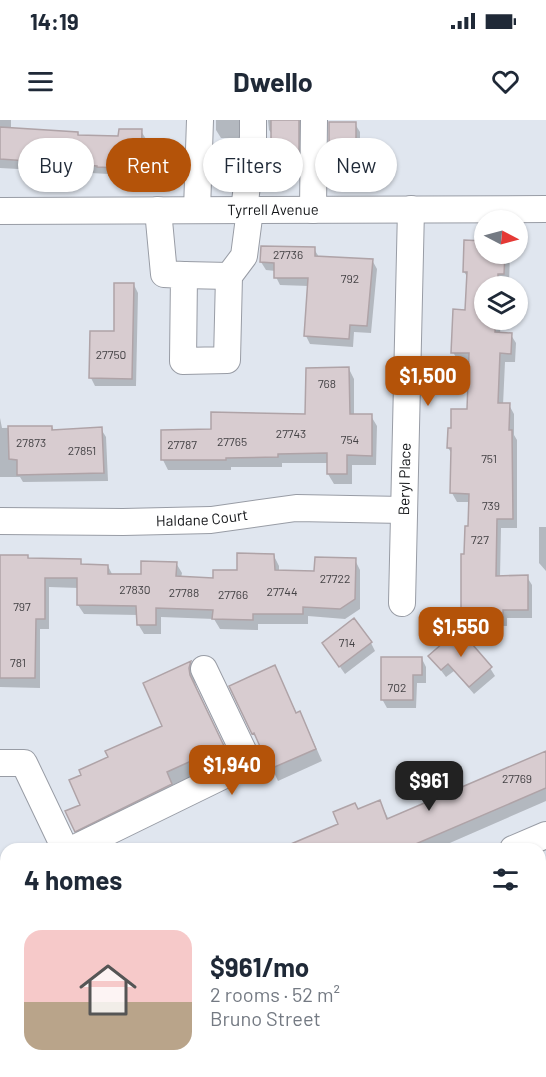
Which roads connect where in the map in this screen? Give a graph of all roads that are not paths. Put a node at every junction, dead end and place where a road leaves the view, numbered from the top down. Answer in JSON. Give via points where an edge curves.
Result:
{"nodes":[{"id":1,"x":200,"y":120,"type":"edge"},
{"id":2,"x":254,"y":120,"type":"edge"},
{"id":3,"x":314,"y":120,"type":"edge"},
{"id":4,"x":411,"y":209,"type":"junction"},
{"id":5,"x":546,"y":209,"type":"edge"},
{"id":6,"x":158,"y":210,"type":"junction"},
{"id":7,"x":197,"y":210,"type":"junction"},
{"id":8,"x":247,"y":210,"type":"junction"},
{"id":9,"x":313,"y":210,"type":"junction"},
{"id":10,"x":0,"y":211,"type":"edge"},
{"id":11,"x":184,"y":275,"type":"junction"},
{"id":12,"x":229,"y":276,"type":"junction"},
{"id":13,"x":404,"y":510,"type":"junction"},
{"id":14,"x":0,"y":522,"type":"edge"},
{"id":15,"x":402,"y":603,"type":"dead end"},
{"id":16,"x":204,"y":669,"type":"dead end"},
{"id":17,"x":0,"y":763,"type":"edge"},
{"id":18,"x":546,"y":835,"type":"edge"},
{"id":19,"x":62,"y":843,"type":"edge"},
{"id":20,"x":85,"y":843,"type":"edge"},
{"id":21,"x":527,"y":843,"type":"edge"}],
"edges":[{"from":1,"to":7,"type":"street"},
{"from":2,"to":8,"type":"street"},
{"from":3,"to":9,"type":"street"},
{"from":4,"to":5,"type":"street","name":"Tyrrell Avenue"},
{"from":4,"to":9,"type":"street","name":"Tyrrell Avenue"},
{"from":4,"to":13,"type":"street","name":"Beryl Place"},
{"from":6,"to":7,"type":"street","name":"Tyrrell Avenue"},
{"from":6,"to":10,"type":"street","name":"Tyrrell Avenue"},
{"from":6,"to":11,"type":"street","via":[[164,274]]},
{"from":7,"to":8,"type":"street","name":"Tyrrell Avenue"},
{"from":8,"to":9,"type":"street","name":"Tyrrell Avenue"},
{"from":8,"to":12,"type":"street","via":[[244,256]]},
{"from":11,"to":12,"type":"street"},
{"from":11,"to":12,"type":"street","via":[[183,362],[227,360]]},
{"from":13,"to":14,"type":"street","name":"Haldane Court","via":[[297,508],[211,520]]},
{"from":13,"to":15,"type":"street","name":"Beryl Place"},
{"from":16,"to":20,"type":"street","via":[[249,763]]},
{"from":17,"to":19,"type":"street","via":[[24,763]]},
{"from":18,"to":21,"type":"street"}]}
